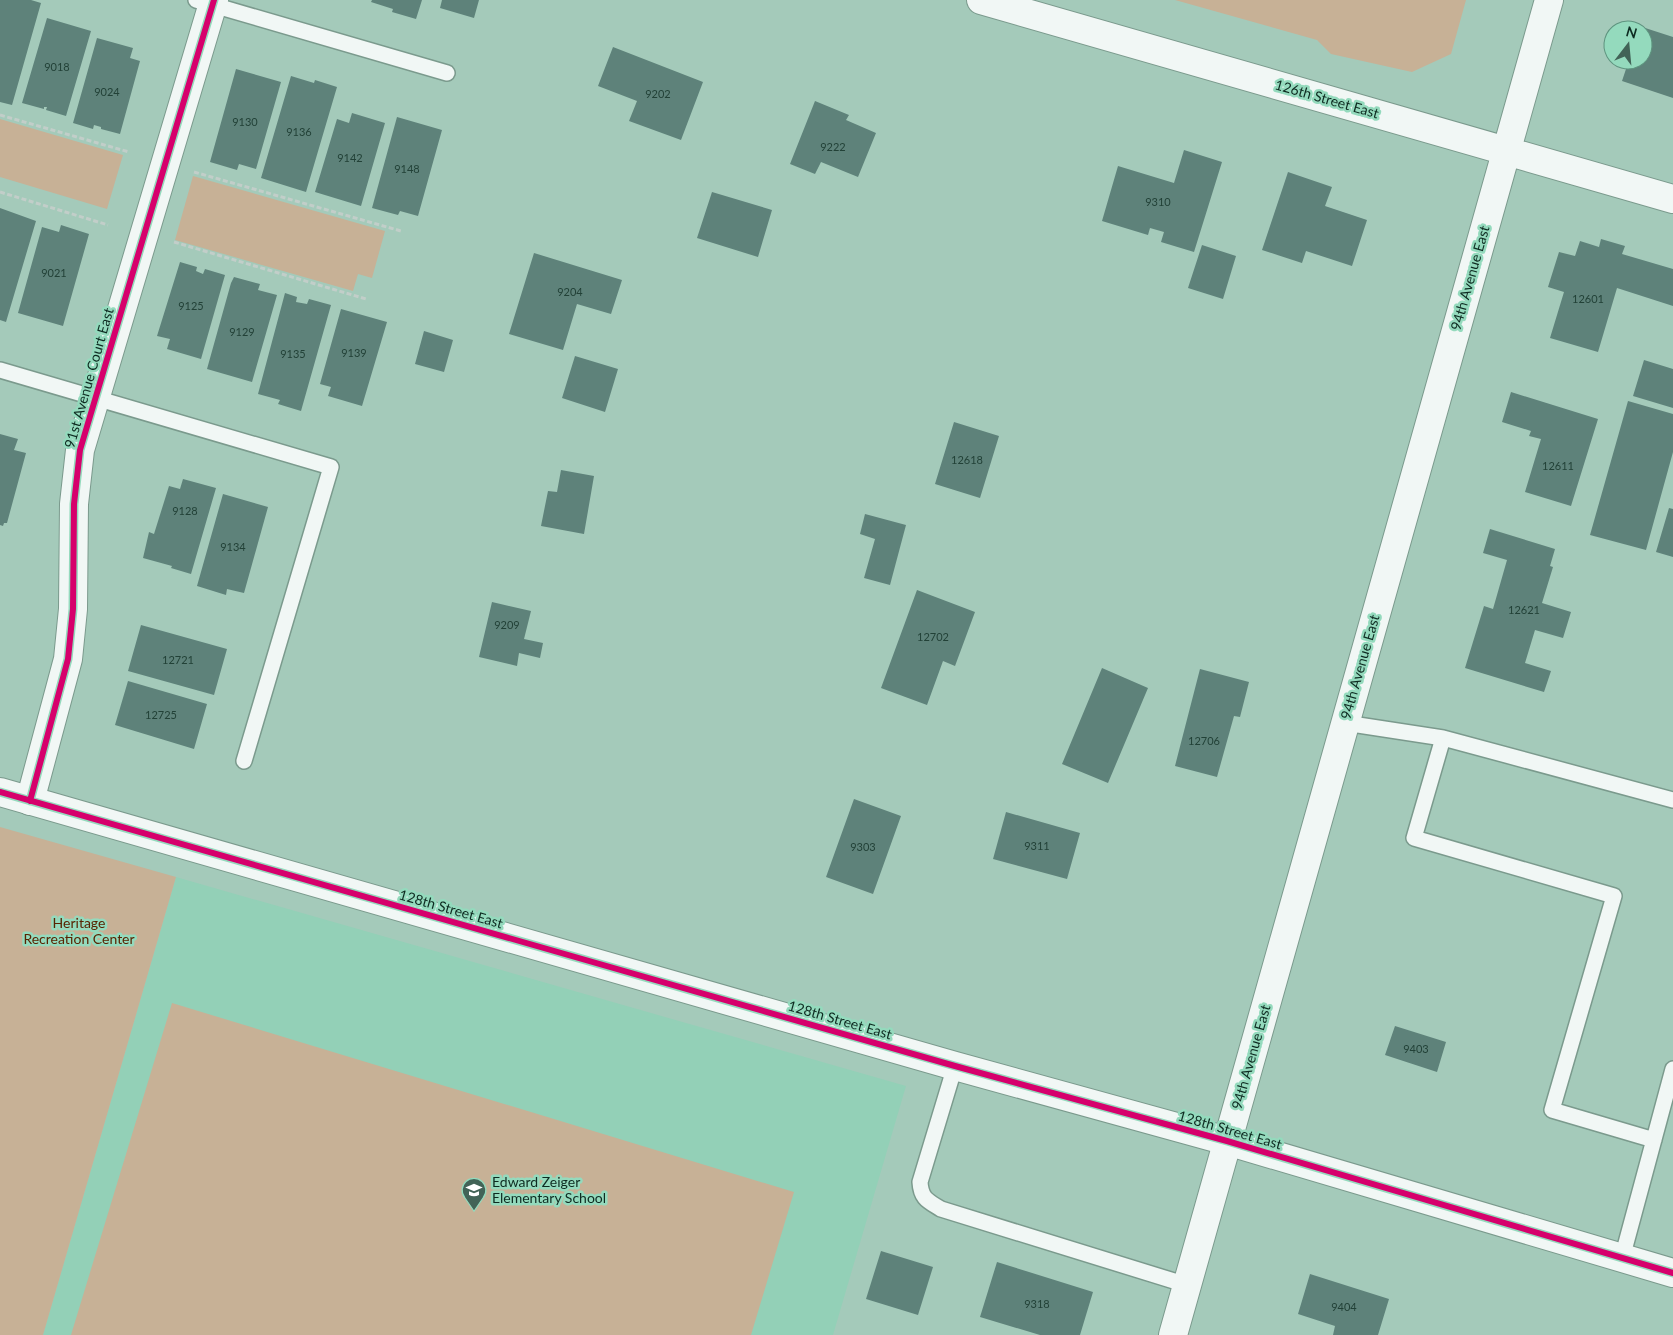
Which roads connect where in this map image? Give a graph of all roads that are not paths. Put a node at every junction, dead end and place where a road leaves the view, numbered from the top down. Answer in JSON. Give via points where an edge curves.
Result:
{"nodes":[{"id":1,"x":981,"y":0,"type":"edge"},
{"id":2,"x":1548,"y":0,"type":"edge"},
{"id":3,"x":208,"y":2,"type":"edge"},
{"id":4,"x":447,"y":73,"type":"dead end"},
{"id":5,"x":1506,"y":150,"type":"junction"},
{"id":6,"x":1673,"y":199,"type":"edge"},
{"id":7,"x":0,"y":370,"type":"edge"},
{"id":8,"x":95,"y":398,"type":"junction"},
{"id":9,"x":1345,"y":723,"type":"junction"},
{"id":10,"x":1443,"y":738,"type":"junction"},
{"id":11,"x":244,"y":761,"type":"dead end"},
{"id":12,"x":0,"y":792,"type":"edge"},
{"id":13,"x":1673,"y":800,"type":"edge"},
{"id":14,"x":30,"y":801,"type":"junction"},
{"id":15,"x":955,"y":1066,"type":"junction"},
{"id":16,"x":1673,"y":1069,"type":"edge"},
{"id":17,"x":1654,"y":1140,"type":"junction"},
{"id":18,"x":1227,"y":1141,"type":"junction"},
{"id":19,"x":1622,"y":1258,"type":"junction"},
{"id":20,"x":1673,"y":1273,"type":"edge"},
{"id":21,"x":1187,"y":1285,"type":"junction"},
{"id":22,"x":1173,"y":1335,"type":"edge"}],
"edges":[{"from":1,"to":5,"type":"street","name":"126th Street East"},
{"from":2,"to":5,"type":"street","name":"94th Avenue East"},
{"from":3,"to":4,"type":"lane"},
{"from":3,"to":8,"type":"street","name":"91st Avenue Court East"},
{"from":5,"to":6,"type":"street","name":"126th Street East"},
{"from":5,"to":9,"type":"street","name":"94th Avenue East"},
{"from":7,"to":8,"type":"lane"},
{"from":8,"to":11,"type":"lane","via":[[331,467]]},
{"from":8,"to":14,"type":"street","name":"91st Avenue Court East","via":[[80,450],[74,504],[73,609],[68,659]]},
{"from":9,"to":10,"type":"lane"},
{"from":9,"to":18,"type":"street","name":"94th Avenue East"},
{"from":10,"to":13,"type":"lane"},
{"from":10,"to":17,"type":"lane","via":[[1414,838],[1614,896],[1552,1110]]},
{"from":12,"to":14,"type":"street","name":"128th Street East"},
{"from":14,"to":15,"type":"street","name":"128th Street East"},
{"from":15,"to":18,"type":"street","name":"128th Street East"},
{"from":15,"to":21,"type":"lane","via":[[920,1182],[920,1191],[925,1199],[941,1208]]},
{"from":16,"to":17,"type":"lane"},
{"from":17,"to":19,"type":"lane"},
{"from":18,"to":19,"type":"street","name":"128th Street East"},
{"from":18,"to":21,"type":"street","name":"94th Avenue East"},
{"from":19,"to":20,"type":"street","name":"128th Street East"},
{"from":21,"to":22,"type":"street","name":"94th Avenue East"}]}
